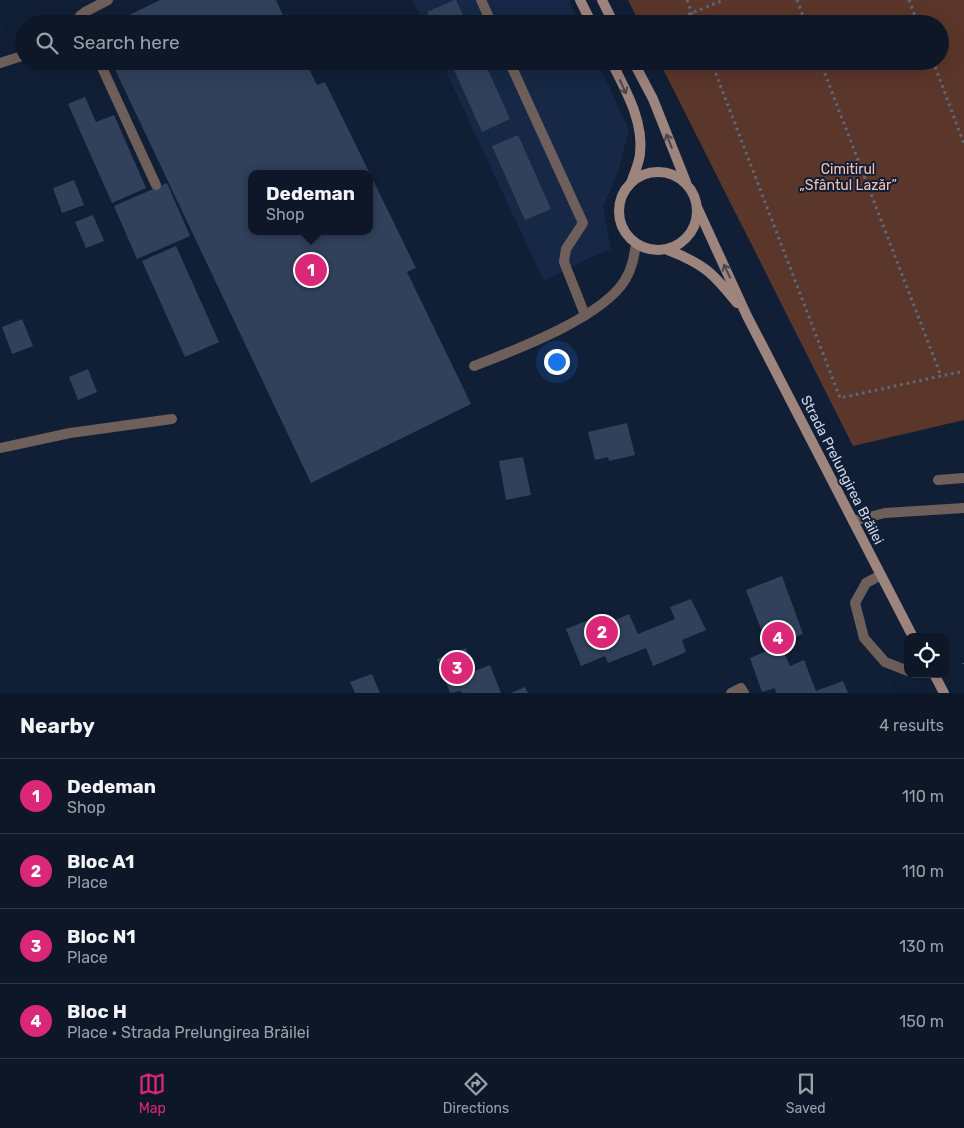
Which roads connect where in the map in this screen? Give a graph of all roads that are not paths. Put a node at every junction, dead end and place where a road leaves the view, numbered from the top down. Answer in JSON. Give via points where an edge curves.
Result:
{"nodes":[{"id":1,"x":108,"y":0,"type":"edge"},
{"id":2,"x":481,"y":0,"type":"edge"},
{"id":3,"x":580,"y":0,"type":"edge"},
{"id":4,"x":602,"y":0,"type":"edge"},
{"id":5,"x":81,"y":15,"type":"edge"},
{"id":6,"x":488,"y":15,"type":"edge"},
{"id":7,"x":588,"y":15,"type":"edge"},
{"id":8,"x":610,"y":15,"type":"edge"},
{"id":9,"x":15,"y":58,"type":"edge"},
{"id":10,"x":0,"y":63,"type":"edge"},
{"id":11,"x":103,"y":70,"type":"edge"},
{"id":12,"x":513,"y":70,"type":"edge"},
{"id":13,"x":615,"y":70,"type":"edge"},
{"id":14,"x":638,"y":70,"type":"edge"},
{"id":15,"x":632,"y":180,"type":"junction"},
{"id":16,"x":686,"y":183,"type":"junction"},
{"id":17,"x":156,"y":185,"type":"dead end"},
{"id":18,"x":697,"y":206,"type":"junction"},
{"id":19,"x":636,"y":244,"type":"junction"},
{"id":20,"x":668,"y":250,"type":"junction"},
{"id":21,"x":585,"y":314,"type":"junction"},
{"id":22,"x":747,"y":316,"type":"junction"},
{"id":23,"x":474,"y":366,"type":"dead end"},
{"id":24,"x":172,"y":418,"type":"dead end"},
{"id":25,"x":0,"y":448,"type":"edge"},
{"id":26,"x":964,"y":478,"type":"edge"},
{"id":27,"x":938,"y":480,"type":"dead end"},
{"id":28,"x":964,"y":508,"type":"edge"},
{"id":29,"x":852,"y":522,"type":"junction"},
{"id":30,"x":881,"y":575,"type":"junction"},
{"id":31,"x":911,"y":633,"type":"edge"},
{"id":32,"x":904,"y":669,"type":"edge"},
{"id":33,"x":936,"y":678,"type":"edge"},
{"id":34,"x":731,"y":693,"type":"edge"},
{"id":35,"x":744,"y":693,"type":"edge"},
{"id":36,"x":944,"y":693,"type":"edge"}],
"edges":[{"from":1,"to":5,"type":"street"},
{"from":2,"to":6,"type":"street"},
{"from":3,"to":7,"type":"main road"},
{"from":4,"to":8,"type":"main road"},
{"from":9,"to":10,"type":"street"},
{"from":11,"to":17,"type":"street"},
{"from":12,"to":21,"type":"street","via":[[583,223],[566,250],[564,262]]},
{"from":13,"to":15,"type":"main road","one_way":true,"via":[[640,130],[640,154]]},
{"from":16,"to":14,"type":"main road","one_way":true},
{"from":15,"to":16,"type":"main road","via":[[643,174],[666,172]]},
{"from":15,"to":19,"type":"main road","via":[[623,192],[619,206],[620,221],[626,235]]},
{"from":16,"to":18,"type":"main road"},
{"from":18,"to":20,"type":"main road","via":[[693,229],[687,238]]},
{"from":22,"to":18,"type":"main road","name":"Strada Prelungirea Brăilei","one_way":true},
{"from":19,"to":20,"type":"main road","via":[[646,249]]},
{"from":19,"to":21,"type":"street","via":[[634,262],[625,281],[613,295]]},
{"from":20,"to":22,"type":"main road","name":"Strada Prelungirea Brăilei","via":[[706,269]]},
{"from":21,"to":23,"type":"street","via":[[560,329]]},
{"from":22,"to":29,"type":"main road","name":"Strada Prelungirea Brăilei"},
{"from":24,"to":25,"type":"street","via":[[70,433]]},
{"from":26,"to":27,"type":"street"},
{"from":28,"to":29,"type":"street","via":[[885,513]]},
{"from":29,"to":30,"type":"main road","name":"Strada Prelungirea Brăilei"},
{"from":30,"to":31,"type":"main road","name":"Strada Prelungirea Brăilei"},
{"from":30,"to":32,"type":"street","via":[[866,583],[855,603],[864,638],[885,662]]},
{"from":33,"to":36,"type":"main road"},
{"from":34,"to":35,"type":"street","via":[[741,688]]}]}
